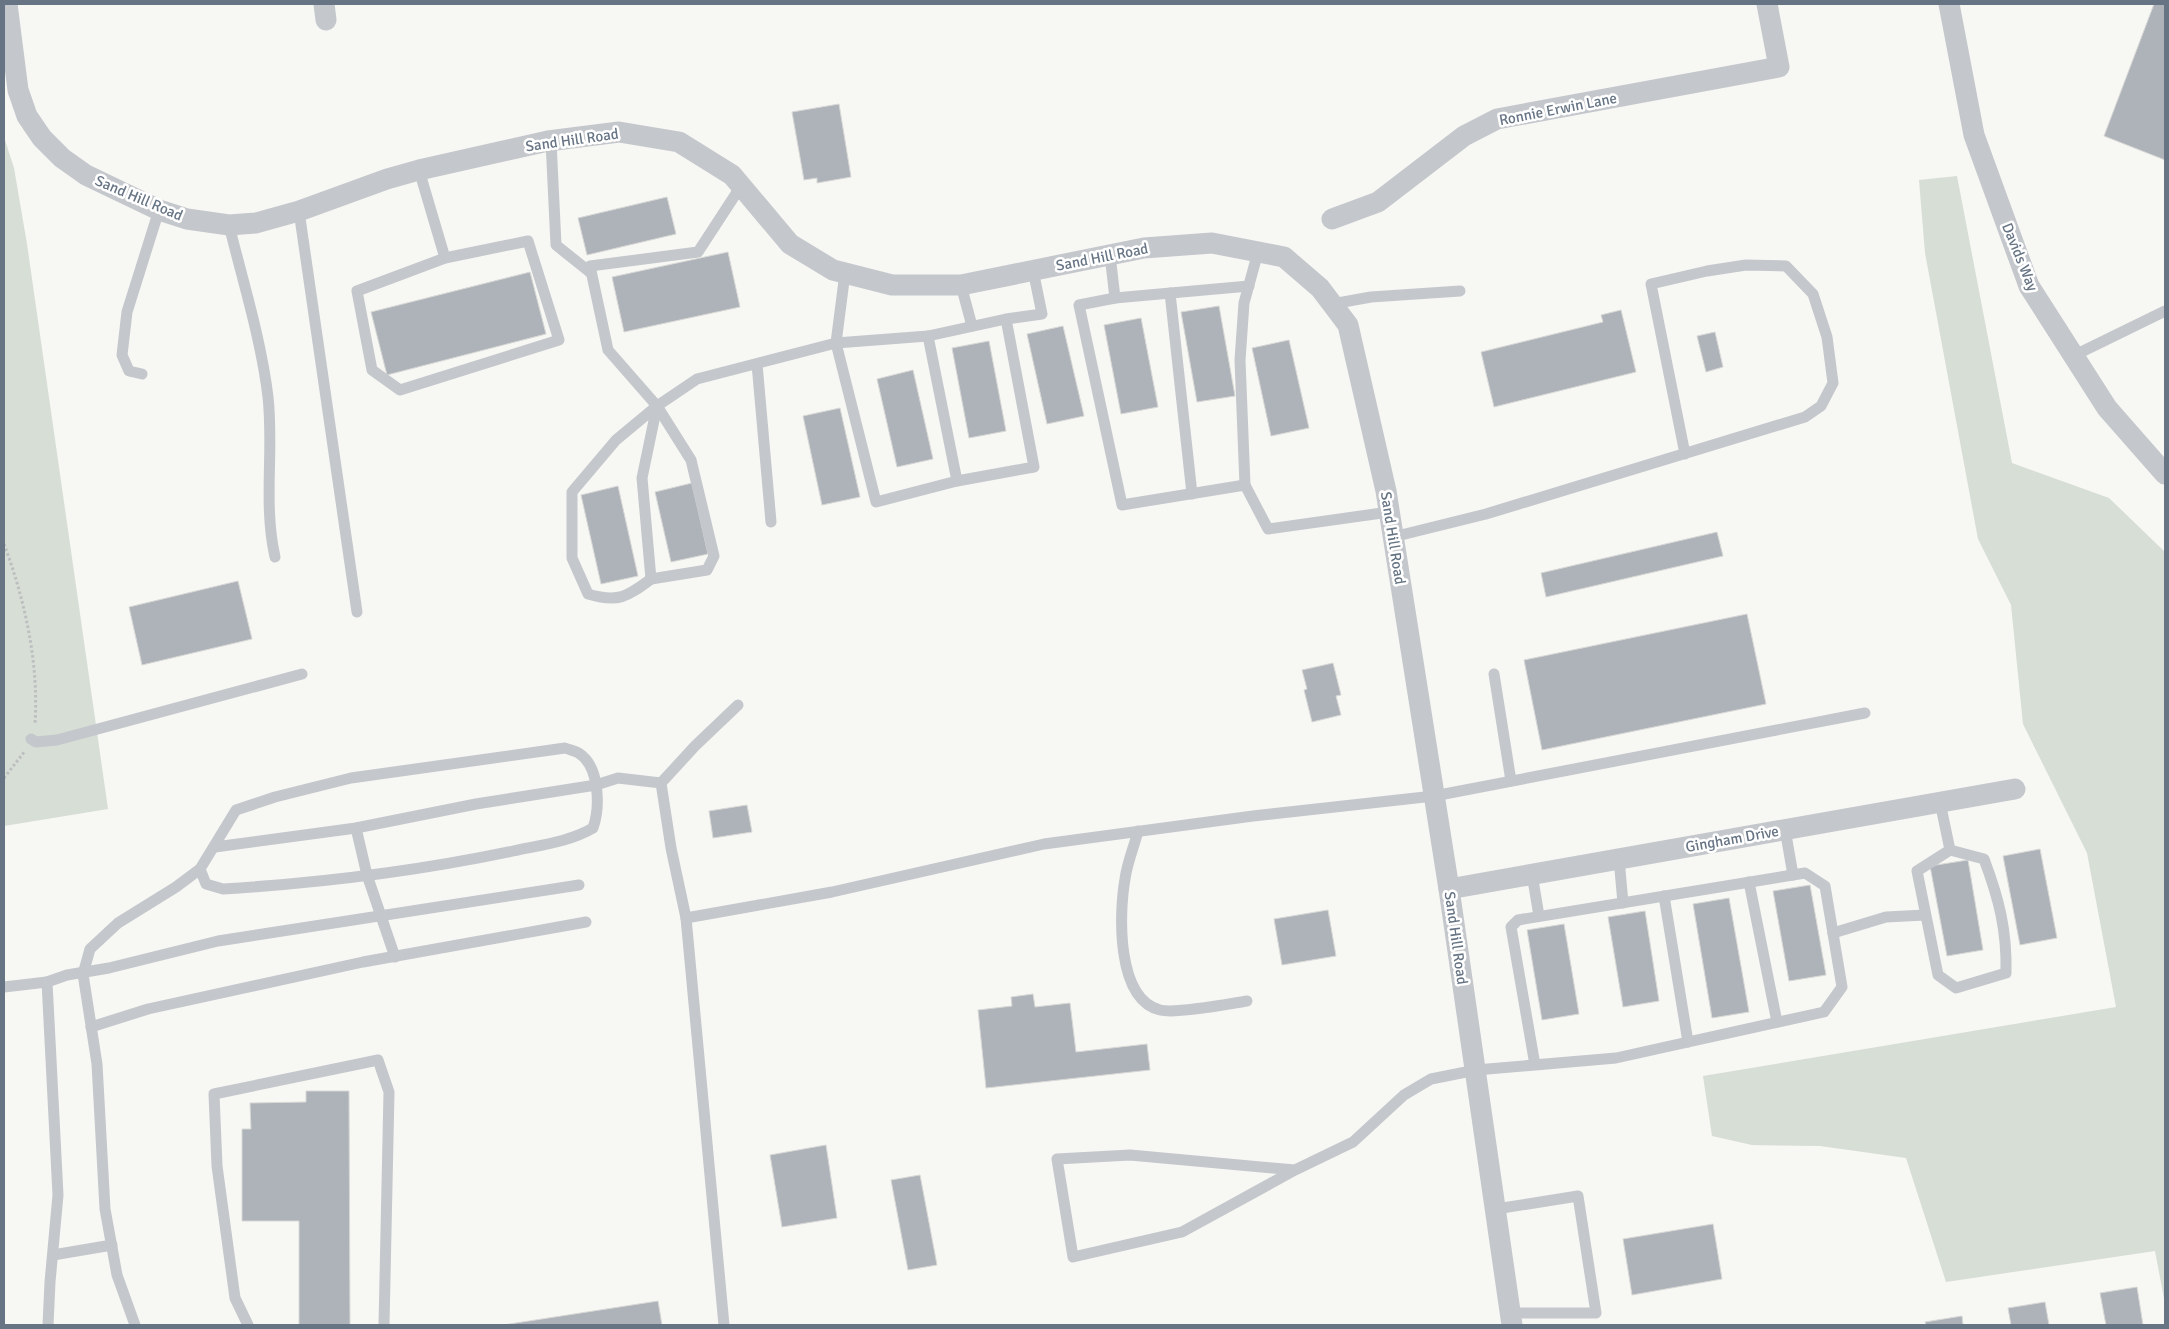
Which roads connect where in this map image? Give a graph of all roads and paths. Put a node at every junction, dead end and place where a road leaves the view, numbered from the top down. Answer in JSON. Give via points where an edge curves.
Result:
{"nodes":[{"id":1,"x":7,"y":4,"type":"edge"},
{"id":2,"x":1767,"y":4,"type":"edge"},
{"id":3,"x":1949,"y":4,"type":"edge"},
{"id":4,"x":551,"y":141,"type":"junction"},
{"id":5,"x":419,"y":170,"type":"junction"},
{"id":6,"x":741,"y":186,"type":"junction"},
{"id":7,"x":159,"y":210,"type":"junction"},
{"id":8,"x":299,"y":211,"type":"junction"},
{"id":9,"x":1332,"y":219,"type":"dead end"},
{"id":10,"x":229,"y":225,"type":"junction"},
{"id":11,"x":1258,"y":252,"type":"junction"},
{"id":12,"x":1110,"y":255,"type":"junction"},
{"id":13,"x":445,"y":258,"type":"junction"},
{"id":14,"x":1033,"y":270,"type":"junction"},
{"id":15,"x":591,"y":273,"type":"junction"},
{"id":16,"x":844,"y":273,"type":"junction"},
{"id":17,"x":961,"y":284,"type":"junction"},
{"id":18,"x":1249,"y":286,"type":"junction"},
{"id":19,"x":1460,"y":291,"type":"dead end"},
{"id":20,"x":1170,"y":293,"type":"junction"},
{"id":21,"x":1115,"y":298,"type":"junction"},
{"id":22,"x":1332,"y":304,"type":"junction"},
{"id":23,"x":2165,"y":311,"type":"edge"},
{"id":24,"x":1006,"y":319,"type":"junction"},
{"id":25,"x":972,"y":326,"type":"junction"},
{"id":26,"x":928,"y":336,"type":"junction"},
{"id":27,"x":836,"y":344,"type":"junction"},
{"id":28,"x":2073,"y":356,"type":"junction"},
{"id":29,"x":756,"y":364,"type":"junction"},
{"id":30,"x":142,"y":374,"type":"dead end"},
{"id":31,"x":657,"y":406,"type":"junction"},
{"id":32,"x":1685,"y":454,"type":"junction"},
{"id":33,"x":2165,"y":474,"type":"edge"},
{"id":34,"x":957,"y":481,"type":"junction"},
{"id":35,"x":1245,"y":485,"type":"junction"},
{"id":36,"x":1192,"y":494,"type":"junction"},
{"id":37,"x":1389,"y":512,"type":"junction"},
{"id":38,"x":771,"y":522,"type":"dead end"},
{"id":39,"x":1393,"y":537,"type":"junction"},
{"id":40,"x":4,"y":544,"type":"edge"},
{"id":41,"x":274,"y":557,"type":"dead end"},
{"id":42,"x":651,"y":579,"type":"junction"},
{"id":43,"x":357,"y":612,"type":"dead end"},
{"id":44,"x":302,"y":674,"type":"dead end"},
{"id":45,"x":1494,"y":674,"type":"dead end"},
{"id":46,"x":738,"y":705,"type":"dead end"},
{"id":47,"x":1865,"y":713,"type":"dead end"},
{"id":48,"x":31,"y":739,"type":"junction"},
{"id":49,"x":4,"y":778,"type":"edge"},
{"id":50,"x":1511,"y":781,"type":"junction"},
{"id":51,"x":661,"y":783,"type":"junction"},
{"id":52,"x":596,"y":785,"type":"junction"},
{"id":53,"x":2015,"y":789,"type":"dead end"},
{"id":54,"x":1434,"y":796,"type":"junction"},
{"id":55,"x":1940,"y":802,"type":"junction"},
{"id":56,"x":356,"y":828,"type":"junction"},
{"id":57,"x":1785,"y":829,"type":"junction"},
{"id":58,"x":1138,"y":831,"type":"junction"},
{"id":59,"x":215,"y":847,"type":"junction"},
{"id":60,"x":1950,"y":850,"type":"junction"},
{"id":61,"x":1619,"y":859,"type":"junction"},
{"id":62,"x":200,"y":870,"type":"junction"},
{"id":63,"x":1532,"y":874,"type":"junction"},
{"id":64,"x":367,"y":875,"type":"junction"},
{"id":65,"x":1793,"y":875,"type":"junction"},
{"id":66,"x":1748,"y":882,"type":"junction"},
{"id":67,"x":579,"y":885,"type":"dead end"},
{"id":68,"x":1449,"y":888,"type":"junction"},
{"id":69,"x":1664,"y":896,"type":"junction"},
{"id":70,"x":1623,"y":902,"type":"junction"},
{"id":71,"x":1926,"y":915,"type":"junction"},
{"id":72,"x":1538,"y":916,"type":"junction"},
{"id":73,"x":382,"y":917,"type":"junction"},
{"id":74,"x":686,"y":918,"type":"junction"},
{"id":75,"x":586,"y":922,"type":"dead end"},
{"id":76,"x":1833,"y":932,"type":"junction"},
{"id":77,"x":395,"y":957,"type":"junction"},
{"id":78,"x":83,"y":974,"type":"junction"},
{"id":79,"x":47,"y":982,"type":"junction"},
{"id":80,"x":4,"y":987,"type":"edge"},
{"id":81,"x":1247,"y":1001,"type":"dead end"},
{"id":82,"x":1777,"y":1022,"type":"junction"},
{"id":83,"x":91,"y":1027,"type":"junction"},
{"id":84,"x":1688,"y":1042,"type":"junction"},
{"id":85,"x":1535,"y":1065,"type":"junction"},
{"id":86,"x":1476,"y":1070,"type":"junction"},
{"id":87,"x":1295,"y":1170,"type":"junction"},
{"id":88,"x":1496,"y":1209,"type":"junction"},
{"id":89,"x":112,"y":1245,"type":"junction"},
{"id":90,"x":52,"y":1254,"type":"junction"},
{"id":91,"x":1511,"y":1319,"type":"edge"},
{"id":92,"x":48,"y":1325,"type":"edge"},
{"id":93,"x":135,"y":1325,"type":"edge"},
{"id":94,"x":248,"y":1325,"type":"edge"},
{"id":95,"x":384,"y":1325,"type":"edge"},
{"id":96,"x":724,"y":1325,"type":"edge"}],
"edges":[{"from":1,"to":7,"type":"street","name":"Sand Hill Road","via":[[18,90],[27,116],[42,138],[86,175]]},
{"from":2,"to":9,"type":"street","name":"Ronnie Erwin Lane","via":[[1779,67],[1497,119],[1464,136],[1378,202]]},
{"from":3,"to":28,"type":"street","name":"Davids Way","via":[[1978,144],[2029,286]]},
{"from":4,"to":5,"type":"street","name":"Sand Hill Road"},
{"from":4,"to":6,"type":"street","name":"Sand Hill Road","via":[[619,132],[679,142],[732,175]]},
{"from":4,"to":15,"type":"lane","via":[[556,245]]},
{"from":5,"to":8,"type":"street","name":"Sand Hill Road"},
{"from":5,"to":13,"type":"lane"},
{"from":6,"to":15,"type":"lane","via":[[698,252],[590,266]]},
{"from":6,"to":16,"type":"street","name":"Sand Hill Road","via":[[790,244],[833,270]]},
{"from":7,"to":10,"type":"street","name":"Sand Hill Road","via":[[187,219]]},
{"from":7,"to":30,"type":"lane","via":[[127,312],[122,354],[129,371]]},
{"from":8,"to":10,"type":"street","name":"Sand Hill Road","via":[[256,223]]},
{"from":8,"to":43,"type":"lane"},
{"from":10,"to":41,"type":"lane","via":[[261,355],[268,398],[269,520]]},
{"from":11,"to":12,"type":"street","name":"Sand Hill Road","via":[[1212,243],[1144,248]]},
{"from":11,"to":18,"type":"lane"},
{"from":11,"to":22,"type":"street","name":"Sand Hill Road","via":[[1284,258],[1320,288]]},
{"from":12,"to":14,"type":"street","name":"Sand Hill Road"},
{"from":12,"to":21,"type":"lane"},
{"from":13,"to":13,"type":"lane","via":[[528,241],[559,340],[400,390],[372,370],[357,291]]},
{"from":14,"to":17,"type":"street","name":"Sand Hill Road"},
{"from":14,"to":24,"type":"lane","via":[[1042,314]]},
{"from":15,"to":31,"type":"lane","via":[[608,350]]},
{"from":16,"to":17,"type":"street","name":"Sand Hill Road","via":[[892,285]]},
{"from":16,"to":27,"type":"lane"},
{"from":17,"to":25,"type":"lane"},
{"from":18,"to":20,"type":"lane"},
{"from":18,"to":35,"type":"lane","via":[[1244,303],[1240,360]]},
{"from":19,"to":22,"type":"lane","via":[[1371,296]]},
{"from":20,"to":21,"type":"lane"},
{"from":20,"to":36,"type":"lane"},
{"from":21,"to":36,"type":"lane","via":[[1079,305],[1122,505]]},
{"from":22,"to":37,"type":"street","name":"Sand Hill Road","via":[[1348,325]]},
{"from":23,"to":28,"type":"lane"},
{"from":24,"to":25,"type":"lane"},
{"from":24,"to":34,"type":"lane","via":[[1034,467]]},
{"from":25,"to":26,"type":"lane"},
{"from":26,"to":27,"type":"lane"},
{"from":26,"to":34,"type":"lane"},
{"from":27,"to":29,"type":"lane"},
{"from":27,"to":34,"type":"lane","via":[[876,502]]},
{"from":28,"to":33,"type":"street","name":"Davids Way","via":[[2107,408]]},
{"from":29,"to":31,"type":"lane","via":[[697,379]]},
{"from":29,"to":38,"type":"lane"},
{"from":31,"to":42,"type":"lane","via":[[642,478]]},
{"from":31,"to":42,"type":"lane","via":[[692,460],[714,556],[706,570]]},
{"from":31,"to":42,"type":"lane","via":[[616,440],[572,492],[572,558],[588,594],[607,600],[632,594]]},
{"from":32,"to":32,"type":"lane","via":[[1805,418],[1821,406],[1833,383],[1827,337],[1813,294],[1786,266],[1746,265],[1651,284]]},
{"from":32,"to":39,"type":"lane","via":[[1486,514]]},
{"from":35,"to":36,"type":"lane"},
{"from":35,"to":37,"type":"lane","via":[[1268,529]]},
{"from":37,"to":39,"type":"street","name":"Sand Hill Road"},
{"from":39,"to":54,"type":"street","name":"Sand Hill Road"},
{"from":40,"to":48,"type":"path","via":[[18,587],[30,651],[36,701]]},
{"from":44,"to":48,"type":"lane","via":[[56,740],[36,742]]},
{"from":45,"to":50,"type":"lane"},
{"from":46,"to":51,"type":"lane"},
{"from":47,"to":50,"type":"lane"},
{"from":48,"to":49,"type":"path"},
{"from":50,"to":54,"type":"lane"},
{"from":51,"to":52,"type":"lane","via":[[618,778]]},
{"from":51,"to":74,"type":"lane"},
{"from":52,"to":56,"type":"lane"},
{"from":52,"to":59,"type":"lane","via":[[591,768],[580,754],[565,748],[350,778],[236,810]]},
{"from":52,"to":64,"type":"lane","via":[[597,816],[593,828],[579,837],[494,855]]},
{"from":53,"to":55,"type":"street","name":"Gingham Drive"},
{"from":54,"to":58,"type":"lane"},
{"from":54,"to":68,"type":"street","name":"Sand Hill Road"},
{"from":55,"to":57,"type":"street","name":"Gingham Drive"},
{"from":55,"to":60,"type":"lane"},
{"from":56,"to":59,"type":"lane"},
{"from":56,"to":64,"type":"lane"},
{"from":57,"to":61,"type":"street","name":"Gingham Drive"},
{"from":57,"to":65,"type":"lane"},
{"from":58,"to":74,"type":"lane","via":[[1044,844],[832,892]]},
{"from":58,"to":81,"type":"lane","via":[[1125,878],[1121,920],[1125,962],[1133,988],[1146,1004],[1160,1010]]},
{"from":59,"to":62,"type":"lane"},
{"from":60,"to":71,"type":"lane","via":[[1917,871]]},
{"from":60,"to":71,"type":"lane","via":[[1984,859],[1997,895],[2007,944],[2006,973],[1956,988],[1938,975]]},
{"from":61,"to":63,"type":"street","name":"Gingham Drive"},
{"from":61,"to":70,"type":"lane"},
{"from":62,"to":64,"type":"lane","via":[[206,884],[223,890]]},
{"from":62,"to":78,"type":"lane","via":[[118,923],[90,949]]},
{"from":63,"to":68,"type":"street","name":"Gingham Drive"},
{"from":63,"to":72,"type":"lane"},
{"from":64,"to":73,"type":"lane"},
{"from":65,"to":66,"type":"lane"},
{"from":65,"to":76,"type":"lane","via":[[1805,874],[1826,886]]},
{"from":66,"to":69,"type":"lane"},
{"from":66,"to":82,"type":"lane"},
{"from":67,"to":73,"type":"lane"},
{"from":68,"to":86,"type":"street","name":"Sand Hill Road"},
{"from":69,"to":70,"type":"lane"},
{"from":69,"to":84,"type":"lane"},
{"from":70,"to":72,"type":"lane"},
{"from":71,"to":76,"type":"lane","via":[[1886,917]]},
{"from":72,"to":85,"type":"lane","via":[[1518,920],[1510,927]]},
{"from":73,"to":77,"type":"lane"},
{"from":73,"to":78,"type":"lane","via":[[218,941]]},
{"from":74,"to":96,"type":"lane"},
{"from":75,"to":77,"type":"lane"},
{"from":76,"to":82,"type":"lane","via":[[1842,987],[1824,1012]]},
{"from":77,"to":83,"type":"lane","via":[[148,1009]]},
{"from":78,"to":79,"type":"lane"},
{"from":78,"to":83,"type":"lane"},
{"from":79,"to":80,"type":"lane"},
{"from":79,"to":90,"type":"lane","via":[[58,1195]]},
{"from":82,"to":84,"type":"lane"},
{"from":83,"to":89,"type":"lane","via":[[97,1064],[105,1209]]},
{"from":84,"to":85,"type":"lane","via":[[1616,1058]]},
{"from":85,"to":86,"type":"lane"},
{"from":86,"to":87,"type":"lane","via":[[1431,1079],[1404,1095],[1353,1142]]},
{"from":86,"to":88,"type":"street","name":"Sand Hill Road"},
{"from":87,"to":87,"type":"lane","via":[[1130,1155],[1057,1159],[1073,1257],[1182,1232]]},
{"from":88,"to":91,"type":"street","name":"Sand Hill Road"},
{"from":88,"to":91,"type":"lane","via":[[1578,1196],[1596,1313]]},
{"from":89,"to":90,"type":"lane"},
{"from":89,"to":93,"type":"lane","via":[[117,1275]]},
{"from":90,"to":92,"type":"lane"},
{"from":94,"to":95,"type":"lane","via":[[235,1298],[216,1166],[214,1094],[378,1060],[389,1092]]}]}
